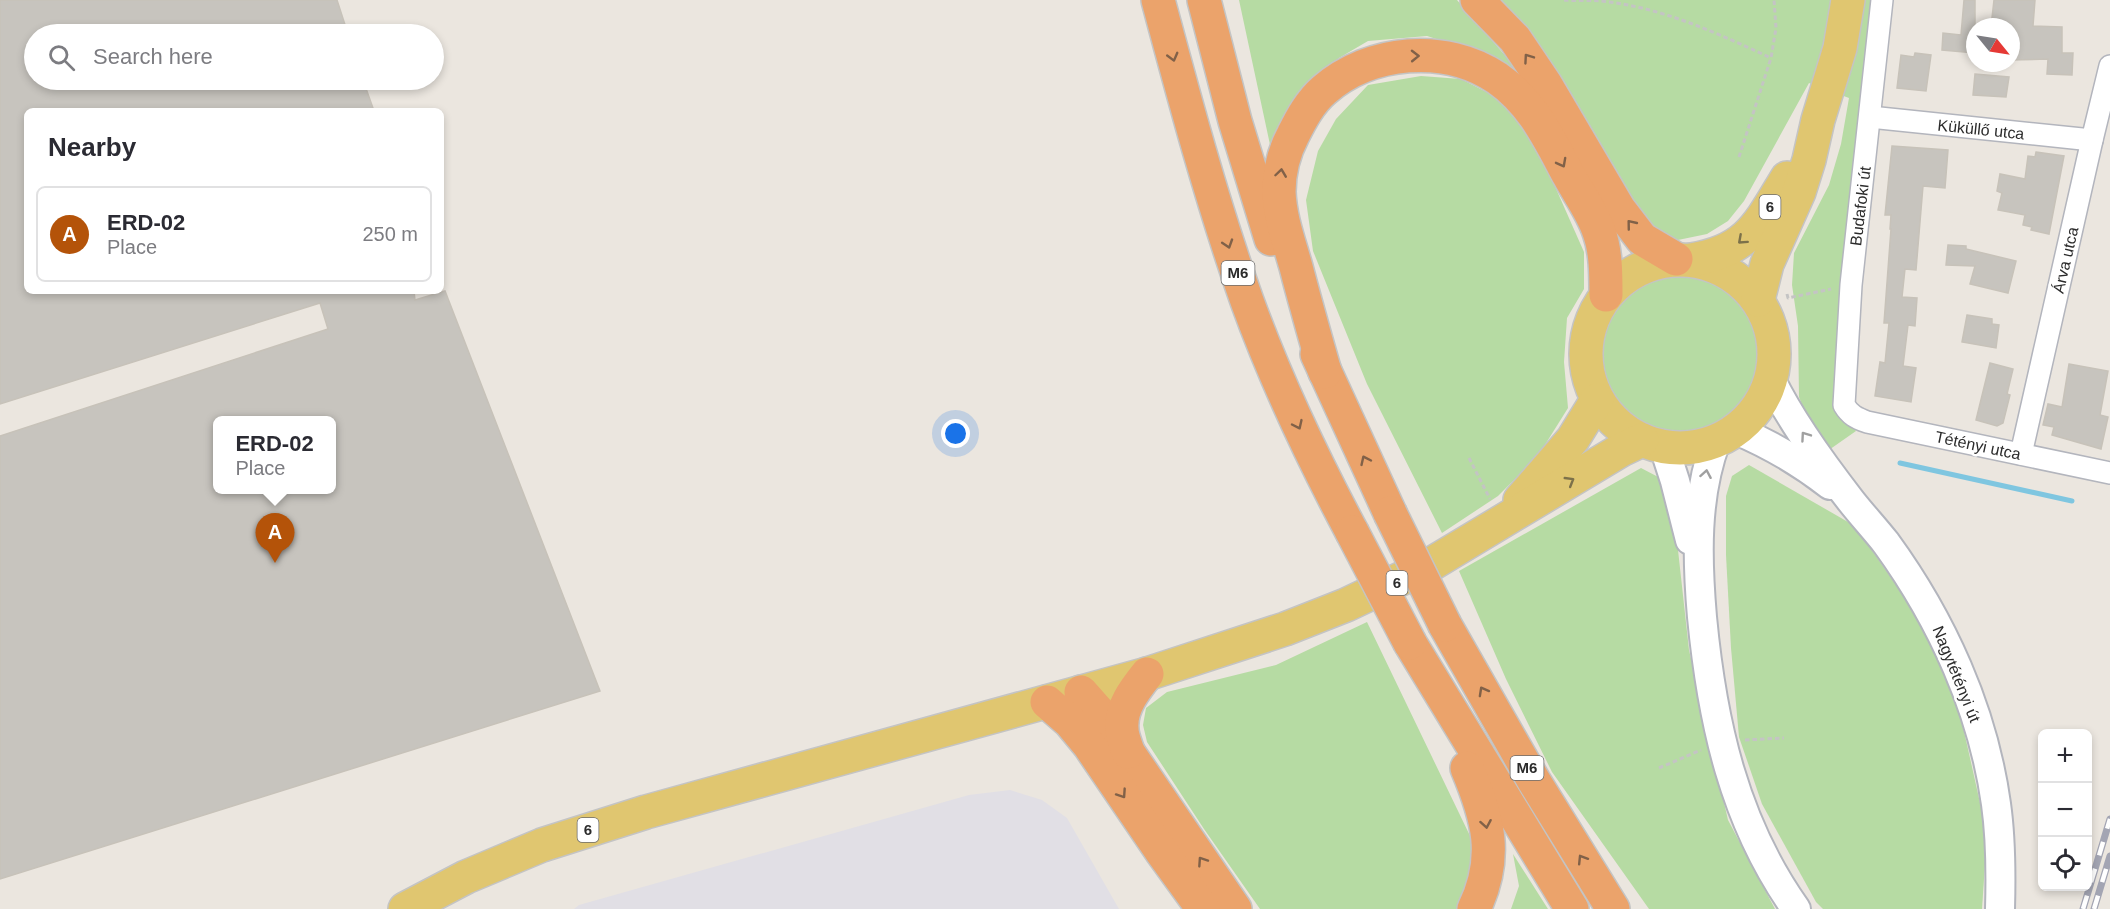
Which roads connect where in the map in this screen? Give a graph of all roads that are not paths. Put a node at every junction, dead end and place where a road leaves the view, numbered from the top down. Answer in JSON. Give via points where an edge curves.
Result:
{"nodes":[{"id":1,"x":1158,"y":0,"type":"edge"},
{"id":2,"x":1204,"y":0,"type":"edge"},
{"id":3,"x":1477,"y":0,"type":"edge"},
{"id":4,"x":1848,"y":0,"type":"edge"},
{"id":5,"x":1882,"y":0,"type":"edge"},
{"id":6,"x":2110,"y":66,"type":"edge"},
{"id":7,"x":1870,"y":117,"type":"junction"},
{"id":8,"x":1818,"y":120,"type":"junction"},
{"id":9,"x":2092,"y":140,"type":"junction"},
{"id":10,"x":1684,"y":259,"type":"junction"},
{"id":11,"x":1606,"y":295,"type":"junction"},
{"id":12,"x":1772,"y":296,"type":"junction"},
{"id":13,"x":1325,"y":372,"type":"junction"},
{"id":14,"x":1771,"y":380,"type":"junction"},
{"id":15,"x":1597,"y":400,"type":"junction"},
{"id":16,"x":1848,"y":412,"type":"joint"},
{"id":17,"x":1726,"y":435,"type":"junction"},
{"id":18,"x":1653,"y":444,"type":"junction"},
{"id":19,"x":2021,"y":454,"type":"junction"},
{"id":20,"x":2110,"y":473,"type":"edge"},
{"id":21,"x":1851,"y":501,"type":"junction"},
{"id":22,"x":1502,"y":522,"type":"junction"},
{"id":23,"x":1698,"y":574,"type":"junction"},
{"id":24,"x":1427,"y":672,"type":"junction"},
{"id":25,"x":1147,"y":674,"type":"junction"},
{"id":26,"x":1081,"y":692,"type":"junction"},
{"id":27,"x":1047,"y":702,"type":"junction"},
{"id":28,"x":1089,"y":745,"type":"junction"},
{"id":29,"x":1128,"y":752,"type":"junction"},
{"id":30,"x":1790,"y":901,"type":"edge"},
{"id":31,"x":405,"y":909,"type":"edge"},
{"id":32,"x":1203,"y":909,"type":"edge"},
{"id":33,"x":1234,"y":909,"type":"edge"},
{"id":34,"x":1474,"y":909,"type":"edge"},
{"id":35,"x":1572,"y":909,"type":"edge"},
{"id":36,"x":1613,"y":909,"type":"edge"},
{"id":37,"x":2000,"y":909,"type":"edge"}],
"edges":[{"from":1,"to":24,"type":"highway","number":"M6","one_way":true,"bridge":true,"via":[[1247,301],[1285,396],[1320,472]]},
{"from":2,"to":13,"type":"highway","number":"M6","via":[[1259,205],[1282,273]]},
{"from":10,"to":3,"type":"highway","one_way":true,"via":[[1642,239],[1619,209],[1515,39]]},
{"from":4,"to":8,"type":"main road","number":"6","via":[[1840,48]]},
{"from":5,"to":7,"type":"street","name":"Budafoki út"},
{"from":6,"to":9,"type":"street","name":"Árva utca"},
{"from":7,"to":9,"type":"street","name":"Küküllő utca"},
{"from":7,"to":16,"type":"street","name":"Budafoki út","via":[[1851,285],[1844,395]]},
{"from":8,"to":10,"type":"main road","number":"6","one_way":true,"via":[[1768,210],[1744,241],[1711,257]]},
{"from":8,"to":12,"type":"main road","number":"6","via":[[1799,192],[1767,264]]},
{"from":9,"to":19,"type":"street","name":"Árva utca"},
{"from":10,"to":11,"type":"main road","number":"6","via":[[1637,269]]},
{"from":10,"to":12,"type":"main road","number":"6","via":[[1707,263],[1748,288]]},
{"from":13,"to":11,"type":"highway","one_way":true,"via":[[1282,218],[1282,165],[1289,143],[1323,90],[1358,67],[1377,61],[1429,56],[1464,62],[1498,78],[1529,106],[1599,232]]},
{"from":11,"to":15,"type":"main road","number":"6","via":[[1589,328],[1586,346],[1588,374]]},
{"from":12,"to":14,"type":"main road","number":"6","via":[[1766,315],[1773,339]]},
{"from":36,"to":13,"type":"highway","number":"M6","one_way":true,"bridge":true,"via":[[1534,781],[1445,624]]},
{"from":14,"to":17,"type":"main road","number":"6","via":[[1758,408]]},
{"from":21,"to":14,"type":"main road","name":"Nagytétényi út","one_way":true,"via":[[1782,403]]},
{"from":15,"to":18,"type":"main road","number":"6","via":[[1624,430]]},
{"from":15,"to":22,"type":"main road","number":"6","via":[[1573,439]]},
{"from":16,"to":19,"type":"street","name":"Tétényi utca","via":[[1867,422]]},
{"from":17,"to":18,"type":"main road","number":"6","via":[[1699,447]]},
{"from":17,"to":21,"type":"main road","name":"Nagytétényi út","via":[[1764,442],[1795,459]]},
{"from":23,"to":17,"type":"main road","one_way":true,"via":[[1701,505],[1708,461]]},
{"from":22,"to":18,"type":"main road","number":"6","one_way":true,"via":[[1621,450]]},
{"from":18,"to":23,"type":"main road","via":[[1675,481]]},
{"from":19,"to":20,"type":"street","name":"Tétényi utca"},
{"from":21,"to":37,"type":"main road","name":"Nagytétényi út","via":[[1919,590],[1970,696],[1986,750],[1996,805]]},
{"from":22,"to":25,"type":"main road","number":"6","via":[[1428,566],[1346,605]]},
{"from":23,"to":30,"type":"main road","via":[[1708,675],[1721,743],[1741,806]]},
{"from":24,"to":34,"type":"highway","one_way":true,"via":[[1485,816],[1489,841],[1487,870]]},
{"from":24,"to":35,"type":"highway","number":"M6"},
{"from":25,"to":26,"type":"main road","number":"6"},
{"from":25,"to":29,"type":"highway","via":[[1124,711],[1122,729]]},
{"from":26,"to":27,"type":"main road","number":"6"},
{"from":26,"to":28,"type":"highway","via":[[1082,720]]},
{"from":26,"to":29,"type":"highway"},
{"from":27,"to":28,"type":"highway"},
{"from":27,"to":31,"type":"main road","number":"6","via":[[654,809],[542,845],[466,877]]},
{"from":28,"to":32,"type":"highway","one_way":true},
{"from":33,"to":29,"type":"highway","one_way":true}]}
